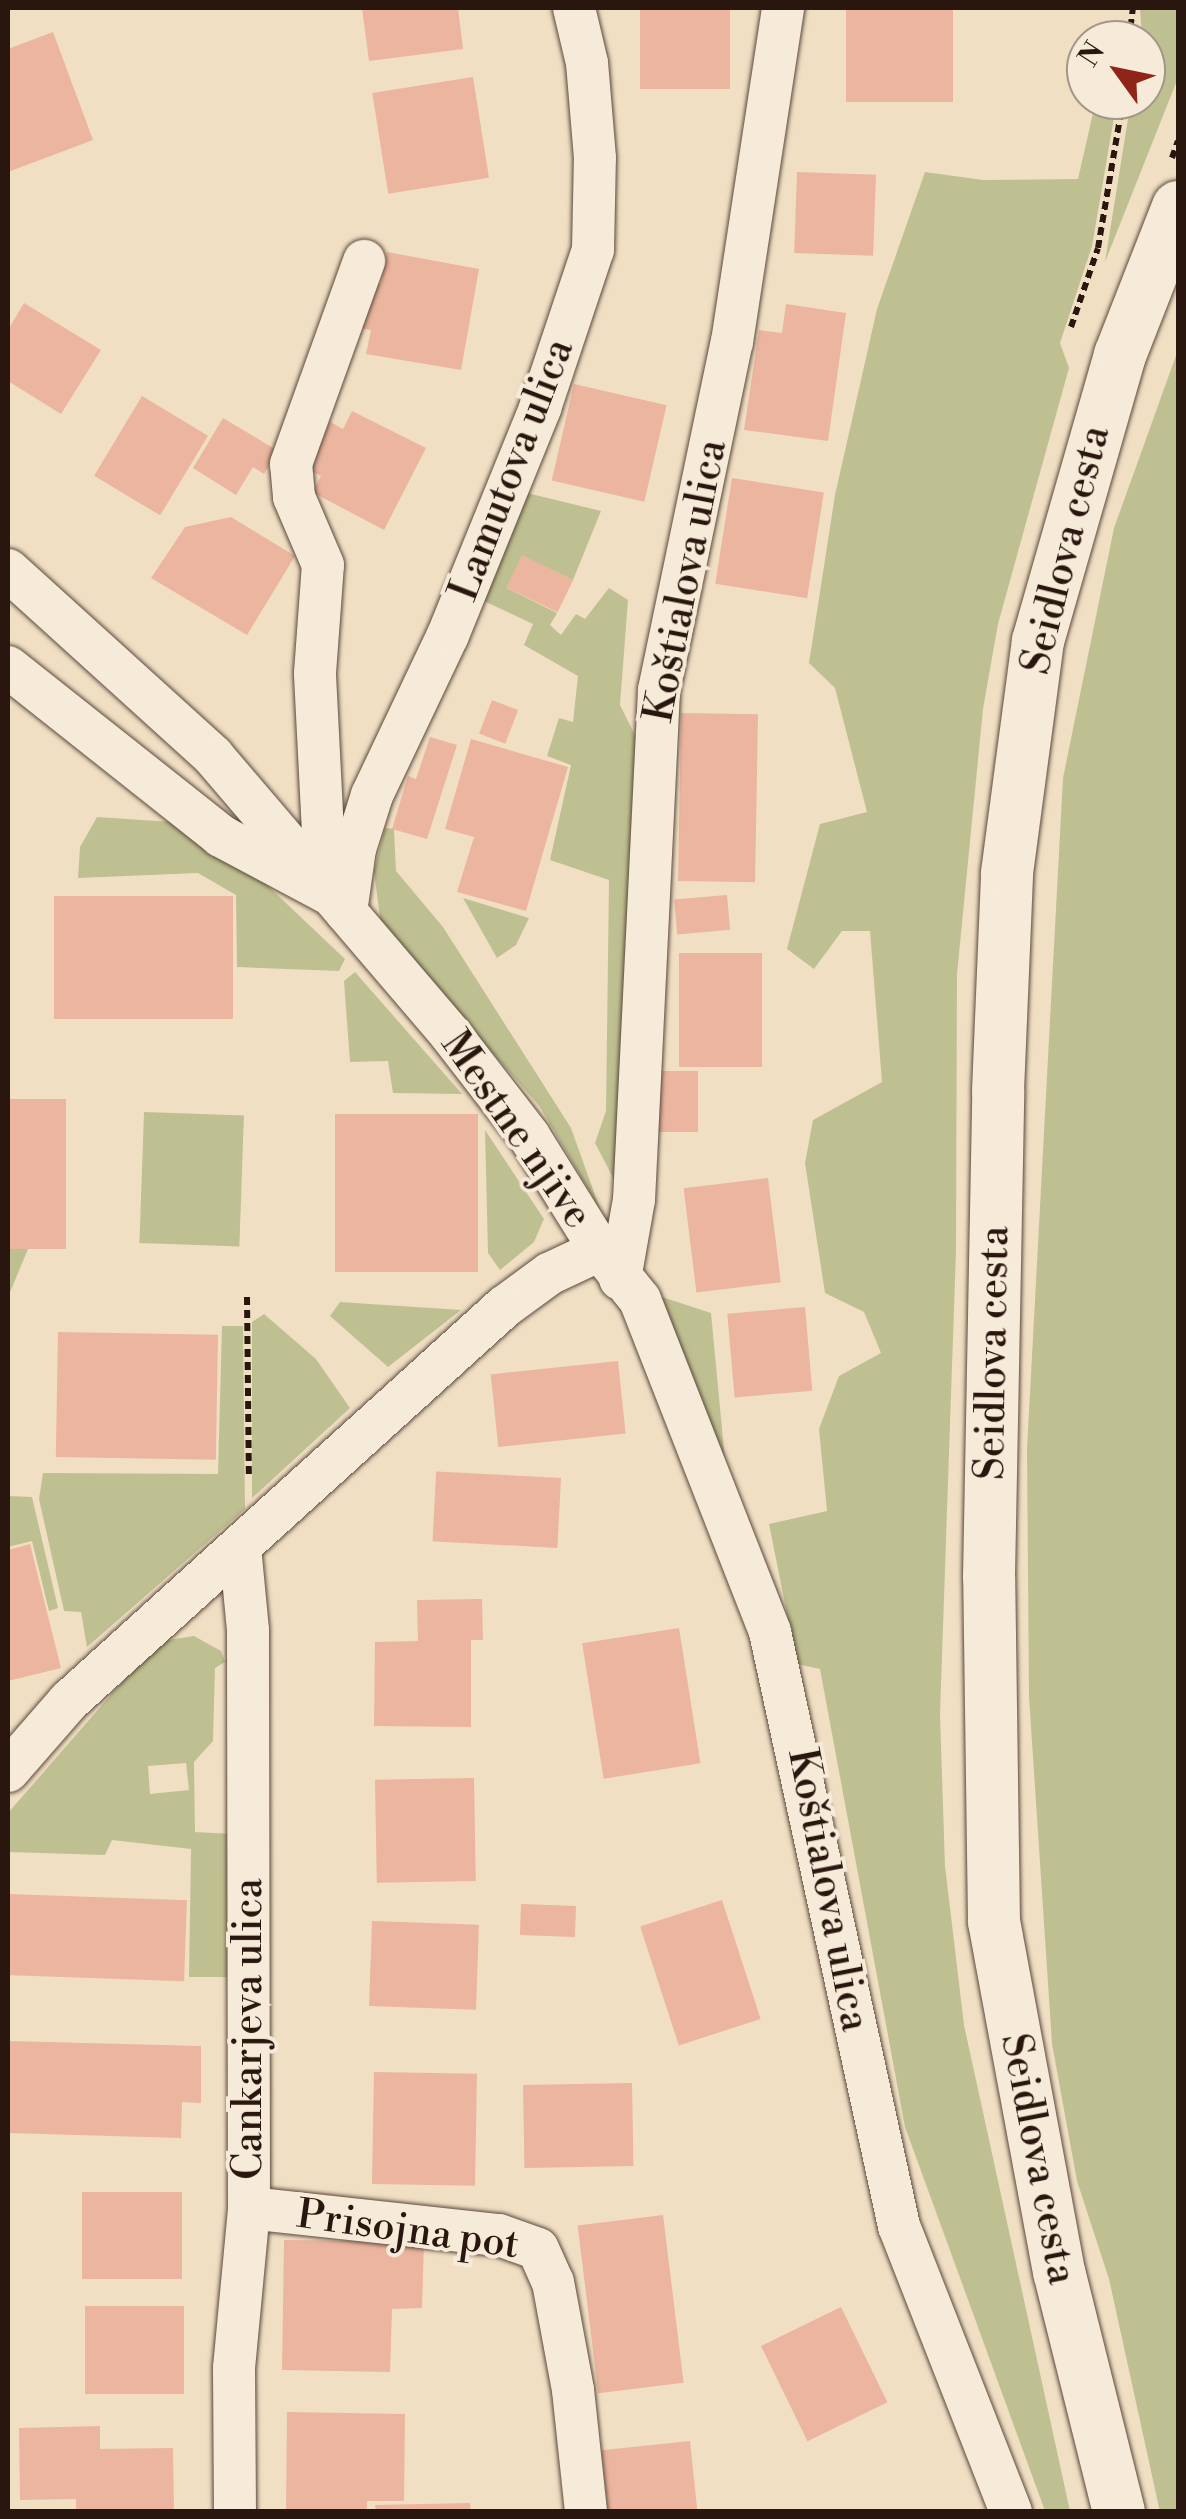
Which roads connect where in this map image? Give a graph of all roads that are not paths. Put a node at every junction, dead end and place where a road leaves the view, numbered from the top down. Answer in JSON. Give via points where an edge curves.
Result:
{"nodes":[{"id":1,"x":574,"y":8,"type":"edge"},
{"id":2,"x":783,"y":8,"type":"edge"},
{"id":3,"x":1178,"y":207,"type":"edge"},
{"id":4,"x":364,"y":261,"type":"dead end"},
{"id":5,"x":8,"y":570,"type":"edge"},
{"id":6,"x":8,"y":667,"type":"edge"},
{"id":7,"x":336,"y":905,"type":"junction"},
{"id":8,"x":610,"y":1265,"type":"junction"},
{"id":9,"x":240,"y":1546,"type":"junction"},
{"id":10,"x":8,"y":1771,"type":"edge"},
{"id":11,"x":249,"y":2208,"type":"junction"},
{"id":12,"x":235,"y":2512,"type":"edge"},
{"id":13,"x":586,"y":2512,"type":"edge"},
{"id":14,"x":1011,"y":2512,"type":"edge"},
{"id":15,"x":1118,"y":2512,"type":"edge"}],
"edges":[{"from":1,"to":7,"type":"street","name":"Lamutova ulica","via":[[596,158],[593,250],[533,426],[448,635],[372,795]]},
{"from":2,"to":8,"type":"street","name":"Koštialova ulica","via":[[732,342],[659,690],[634,1200]]},
{"from":3,"to":15,"type":"street","name":"Seidlova cesta","via":[[1120,354],[1038,641],[1007,873],[998,1091],[990,1577],[994,1922],[1058,2272]]},
{"from":4,"to":7,"type":"street","via":[[291,464],[294,497],[323,564],[315,673]]},
{"from":5,"to":7,"type":"street","name":"Mestne njive","via":[[214,756]]},
{"from":6,"to":7,"type":"street","via":[[221,836]]},
{"from":7,"to":8,"type":"street","name":"Mestne njive","via":[[518,1122]]},
{"from":8,"to":9,"type":"street","name":"Mestne njive","via":[[548,1274],[504,1307]]},
{"from":8,"to":14,"type":"street","name":"Koštialova ulica","via":[[640,1300],[770,1632],[899,2226]]},
{"from":9,"to":10,"type":"street","name":"Mestne njive","via":[[69,1701]]},
{"from":9,"to":11,"type":"street","name":"Cankarjeva ulica","via":[[248,1630]]},
{"from":11,"to":12,"type":"street","name":"Cankarjeva ulica","via":[[234,2368]]},
{"from":11,"to":13,"type":"street","name":"Prisojna pot","via":[[500,2235],[538,2249],[554,2282],[574,2390]]}]}
